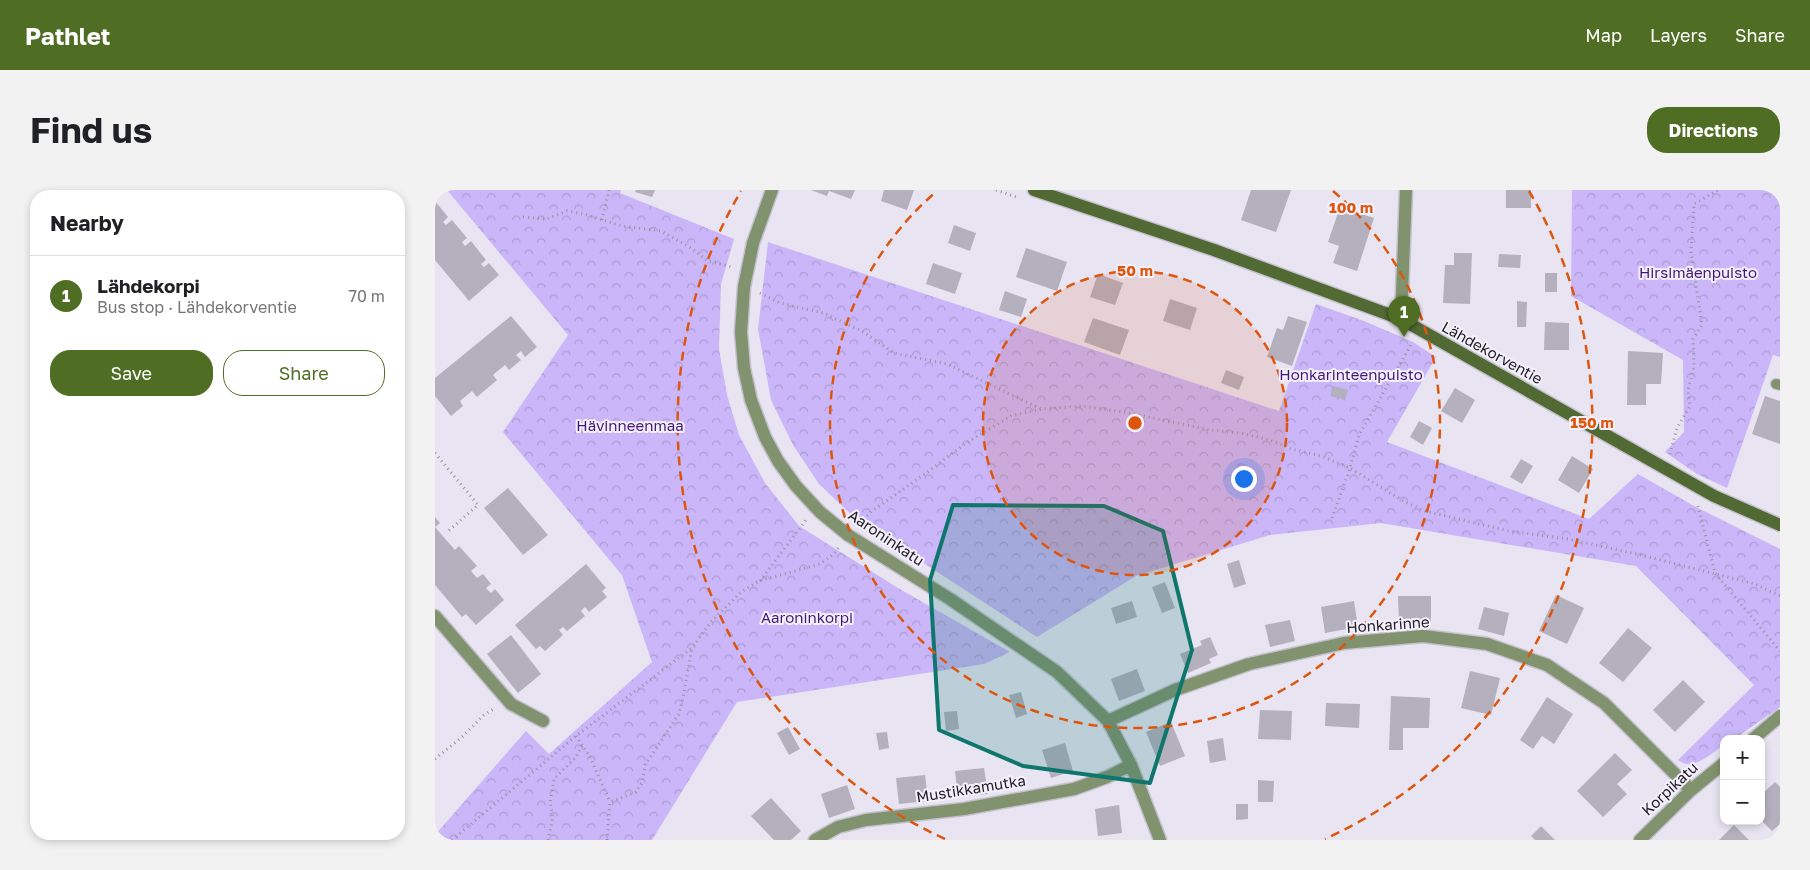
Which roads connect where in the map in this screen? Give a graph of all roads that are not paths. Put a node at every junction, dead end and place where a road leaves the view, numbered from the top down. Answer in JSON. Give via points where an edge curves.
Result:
{"nodes":[{"id":1,"x":772,"y":190,"type":"edge"},
{"id":2,"x":1034,"y":190,"type":"edge"},
{"id":3,"x":1406,"y":190,"type":"edge"},
{"id":4,"x":1401,"y":320,"type":"junction"},
{"id":5,"x":1780,"y":525,"type":"edge"},
{"id":6,"x":435,"y":616,"type":"edge"},
{"id":7,"x":1780,"y":716,"type":"edge"},
{"id":8,"x":543,"y":721,"type":"dead end"},
{"id":9,"x":1108,"y":721,"type":"junction"},
{"id":10,"x":1758,"y":735,"type":"edge"},
{"id":11,"x":1131,"y":765,"type":"junction"},
{"id":12,"x":1720,"y":766,"type":"edge"},
{"id":13,"x":1691,"y":790,"type":"junction"},
{"id":14,"x":815,"y":840,"type":"edge"},
{"id":15,"x":1160,"y":840,"type":"edge"},
{"id":16,"x":1640,"y":840,"type":"edge"}],
"edges":[{"from":1,"to":9,"type":"street","name":"Aaroninkatu","via":[[753,243],[744,286],[741,332],[751,400],[778,461],[820,512],[848,535],[1057,672]]},
{"from":2,"to":4,"type":"street","name":"Lähdekorventie","via":[[1214,250]]},
{"from":3,"to":4,"type":"street"},
{"from":4,"to":5,"type":"street","name":"Lähdekorventie","via":[[1714,496]]},
{"from":6,"to":8,"type":"street","via":[[511,704]]},
{"from":7,"to":10,"type":"street"},
{"from":9,"to":11,"type":"street","name":"Aaroninkatu"},
{"from":9,"to":13,"type":"street","name":"Honkarinne","via":[[1175,690],[1249,664],[1344,643],[1423,636],[1487,644],[1547,665],[1604,703]]},
{"from":11,"to":14,"type":"street","name":"Mustikkamutka","via":[[1107,778],[1074,789],[964,809],[866,820],[838,827]]},
{"from":11,"to":15,"type":"street","name":"Aaroninkatu"},
{"from":12,"to":13,"type":"street","name":"Korpikatu"},
{"from":13,"to":16,"type":"street","name":"Korpikatu"}]}
